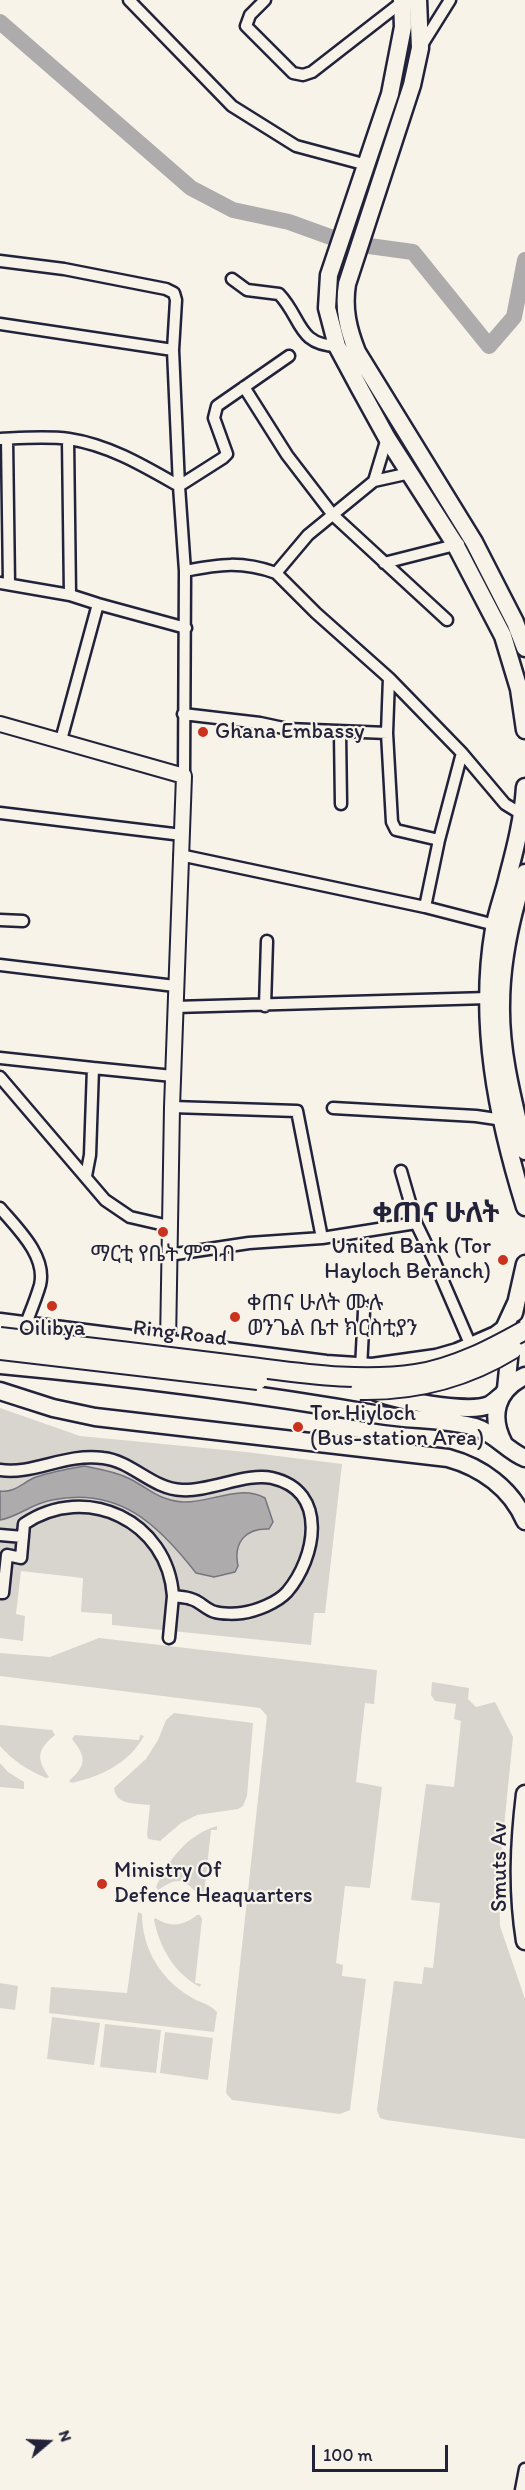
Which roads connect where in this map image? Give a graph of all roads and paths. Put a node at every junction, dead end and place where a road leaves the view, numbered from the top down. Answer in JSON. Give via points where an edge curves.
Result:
{"nodes":[{"id":1,"x":263,"y":0,"type":"edge"},
{"id":2,"x":450,"y":0,"type":"edge"},
{"id":3,"x":132,"y":1,"type":"edge"},
{"id":4,"x":408,"y":1,"type":"edge"},
{"id":5,"x":421,"y":24,"type":"junction"},
{"id":6,"x":403,"y":27,"type":"junction"},
{"id":7,"x":420,"y":48,"type":"junction"},
{"id":8,"x":367,"y":165,"type":"junction"},
{"id":9,"x":0,"y":261,"type":"edge"},
{"id":10,"x":232,"y":279,"type":"dead end"},
{"id":11,"x":0,"y":324,"type":"edge"},
{"id":12,"x":337,"y":346,"type":"junction"},
{"id":13,"x":173,"y":351,"type":"junction"},
{"id":14,"x":289,"y":356,"type":"dead end"},
{"id":15,"x":244,"y":387,"type":"junction"},
{"id":16,"x":387,"y":438,"type":"junction"},
{"id":17,"x":3,"y":439,"type":"edge"},
{"id":18,"x":68,"y":439,"type":"junction"},
{"id":19,"x":410,"y":473,"type":"junction"},
{"id":20,"x":374,"y":481,"type":"junction"},
{"id":21,"x":178,"y":486,"type":"junction"},
{"id":22,"x":333,"y":515,"type":"junction"},
{"id":23,"x":474,"y":542,"type":"junction"},
{"id":24,"x":455,"y":544,"type":"junction"},
{"id":25,"x":384,"y":563,"type":"junction"},
{"id":26,"x":185,"y":572,"type":"junction"},
{"id":27,"x":276,"y":573,"type":"junction"},
{"id":28,"x":4,"y":584,"type":"edge"},
{"id":29,"x":70,"y":595,"type":"junction"},
{"id":30,"x":98,"y":604,"type":"junction"},
{"id":31,"x":447,"y":620,"type":"dead end"},
{"id":32,"x":186,"y":627,"type":"junction"},
{"id":33,"x":525,"y":648,"type":"edge"},
{"id":34,"x":389,"y":678,"type":"junction"},
{"id":35,"x":183,"y":714,"type":"junction"},
{"id":36,"x":0,"y":724,"type":"edge"},
{"id":37,"x":525,"y":730,"type":"edge"},
{"id":38,"x":340,"y":733,"type":"junction"},
{"id":39,"x":387,"y":733,"type":"junction"},
{"id":40,"x":62,"y":740,"type":"junction"},
{"id":41,"x":462,"y":753,"type":"junction"},
{"id":42,"x":184,"y":776,"type":"junction"},
{"id":43,"x":525,"y":787,"type":"edge"},
{"id":44,"x":341,"y":804,"type":"dead end"},
{"id":45,"x":0,"y":813,"type":"edge"},
{"id":46,"x":523,"y":815,"type":"junction"},
{"id":47,"x":182,"y":836,"type":"junction"},
{"id":48,"x":439,"y":840,"type":"junction"},
{"id":49,"x":180,"y":855,"type":"junction"},
{"id":50,"x":525,"y":873,"type":"edge"},
{"id":51,"x":425,"y":908,"type":"junction"},
{"id":52,"x":0,"y":920,"type":"edge"},
{"id":53,"x":23,"y":921,"type":"dead end"},
{"id":54,"x":495,"y":925,"type":"junction"},
{"id":55,"x":267,"y":940,"type":"dead end"},
{"id":56,"x":0,"y":965,"type":"edge"},
{"id":57,"x":175,"y":986,"type":"junction"},
{"id":58,"x":488,"y":998,"type":"junction"},
{"id":59,"x":265,"y":1006,"type":"junction"},
{"id":60,"x":175,"y":1007,"type":"junction"},
{"id":61,"x":0,"y":1058,"type":"edge"},
{"id":62,"x":93,"y":1068,"type":"junction"},
{"id":63,"x":501,"y":1071,"type":"junction"},
{"id":64,"x":173,"y":1076,"type":"junction"},
{"id":65,"x":0,"y":1077,"type":"edge"},
{"id":66,"x":172,"y":1107,"type":"junction"},
{"id":67,"x":333,"y":1108,"type":"dead end"},
{"id":68,"x":502,"y":1120,"type":"junction"},
{"id":69,"x":522,"y":1128,"type":"edge"},
{"id":70,"x":525,"y":1151,"type":"edge"},
{"id":71,"x":401,"y":1171,"type":"dead end"},
{"id":72,"x":86,"y":1176,"type":"junction"},
{"id":73,"x":525,"y":1207,"type":"edge"},
{"id":74,"x":0,"y":1208,"type":"edge"},
{"id":75,"x":416,"y":1223,"type":"junction"},
{"id":76,"x":169,"y":1226,"type":"junction"},
{"id":77,"x":322,"y":1238,"type":"junction"},
{"id":78,"x":169,"y":1255,"type":"junction"},
{"id":79,"x":525,"y":1264,"type":"edge"},
{"id":80,"x":516,"y":1303,"type":"junction"},
{"id":81,"x":364,"y":1311,"type":"dead end"},
{"id":82,"x":0,"y":1322,"type":"edge"},
{"id":83,"x":25,"y":1326,"type":"junction"},
{"id":84,"x":525,"y":1330,"type":"edge"},
{"id":85,"x":0,"y":1336,"type":"edge"},
{"id":86,"x":525,"y":1343,"type":"edge"},
{"id":87,"x":168,"y":1344,"type":"junction"},
{"id":88,"x":471,"y":1346,"type":"junction"},
{"id":89,"x":0,"y":1350,"type":"edge"},
{"id":90,"x":326,"y":1364,"type":"junction"},
{"id":91,"x":0,"y":1365,"type":"edge"},
{"id":92,"x":361,"y":1368,"type":"junction"},
{"id":93,"x":525,"y":1376,"type":"edge"},
{"id":94,"x":0,"y":1391,"type":"edge"},
{"id":95,"x":504,"y":1392,"type":"junction"},
{"id":96,"x":504,"y":1443,"type":"junction"},
{"id":97,"x":524,"y":1459,"type":"edge"},
{"id":98,"x":0,"y":1470,"type":"edge"},
{"id":99,"x":525,"y":1521,"type":"edge"},
{"id":100,"x":0,"y":1535,"type":"edge"},
{"id":101,"x":23,"y":1537,"type":"junction"},
{"id":102,"x":0,"y":1593,"type":"edge"},
{"id":103,"x":173,"y":1596,"type":"junction"},
{"id":104,"x":169,"y":1638,"type":"dead end"},
{"id":105,"x":525,"y":1794,"type":"edge"},
{"id":106,"x":525,"y":1941,"type":"edge"},
{"id":107,"x":525,"y":2469,"type":"edge"},
{"id":108,"x":521,"y":2490,"type":"edge"}],
"edges":[{"from":1,"to":4,"type":"street","via":[[246,26],[298,75],[312,72]]},
{"from":2,"to":7,"type":"street"},
{"from":3,"to":8,"type":"street","via":[[232,106],[296,146]]},
{"from":4,"to":5,"type":"main road"},
{"from":4,"to":6,"type":"main road"},
{"from":5,"to":6,"type":"main road"},
{"from":5,"to":7,"type":"main road"},
{"from":6,"to":8,"type":"main road","via":[[390,94]]},
{"from":7,"to":23,"type":"main road","via":[[412,85],[347,284],[347,323],[357,352]]},
{"from":8,"to":12,"type":"main road","via":[[329,275],[327,308]]},
{"from":9,"to":13,"type":"street","via":[[64,269],[171,291],[176,300]]},
{"from":10,"to":12,"type":"street","via":[[247,290],[279,294],[310,339],[319,345]]},
{"from":11,"to":13,"type":"street"},
{"from":12,"to":16,"type":"main road"},
{"from":13,"to":21,"type":"street"},
{"from":14,"to":15,"type":"street"},
{"from":15,"to":21,"type":"street","via":[[214,412],[227,454]]},
{"from":15,"to":22,"type":"street"},
{"from":16,"to":19,"type":"main road"},
{"from":16,"to":20,"type":"street"},
{"from":17,"to":18,"type":"street"},
{"from":17,"to":28,"type":"street"},
{"from":18,"to":21,"type":"street","via":[[125,456]]},
{"from":18,"to":29,"type":"street"},
{"from":19,"to":20,"type":"street"},
{"from":19,"to":24,"type":"main road"},
{"from":20,"to":22,"type":"street"},
{"from":21,"to":26,"type":"street"},
{"from":22,"to":25,"type":"street"},
{"from":22,"to":27,"type":"street","via":[[295,548]]},
{"from":23,"to":24,"type":"street"},
{"from":23,"to":33,"type":"main road"},
{"from":24,"to":25,"type":"street"},
{"from":24,"to":37,"type":"main road","via":[[504,636],[519,689]]},
{"from":25,"to":31,"type":"street"},
{"from":26,"to":27,"type":"street","via":[[233,563]]},
{"from":26,"to":32,"type":"street"},
{"from":27,"to":34,"type":"street"},
{"from":28,"to":29,"type":"street"},
{"from":29,"to":30,"type":"street"},
{"from":30,"to":32,"type":"street"},
{"from":30,"to":40,"type":"street"},
{"from":32,"to":35,"type":"street"},
{"from":34,"to":39,"type":"street"},
{"from":34,"to":41,"type":"street"},
{"from":35,"to":38,"type":"street"},
{"from":35,"to":42,"type":"street"},
{"from":36,"to":40,"type":"street"},
{"from":38,"to":39,"type":"street"},
{"from":38,"to":44,"type":"street"},
{"from":39,"to":48,"type":"street","via":[[392,822],[396,830]]},
{"from":40,"to":42,"type":"street"},
{"from":41,"to":46,"type":"street","via":[[505,804]]},
{"from":41,"to":48,"type":"street"},
{"from":42,"to":47,"type":"street"},
{"from":43,"to":46,"type":"main road"},
{"from":45,"to":47,"type":"street"},
{"from":46,"to":54,"type":"main road"},
{"from":47,"to":49,"type":"street"},
{"from":48,"to":51,"type":"street"},
{"from":49,"to":51,"type":"street"},
{"from":49,"to":57,"type":"street"},
{"from":50,"to":63,"type":"main road","via":[[514,906],[502,983]]},
{"from":51,"to":54,"type":"street"},
{"from":52,"to":53,"type":"street"},
{"from":54,"to":58,"type":"main road"},
{"from":55,"to":59,"type":"street"},
{"from":56,"to":57,"type":"street"},
{"from":57,"to":60,"type":"street"},
{"from":58,"to":59,"type":"street"},
{"from":58,"to":63,"type":"main road"},
{"from":59,"to":60,"type":"street"},
{"from":60,"to":64,"type":"street"},
{"from":61,"to":62,"type":"street"},
{"from":62,"to":64,"type":"street"},
{"from":62,"to":72,"type":"street"},
{"from":63,"to":68,"type":"main road"},
{"from":63,"to":69,"type":"main road"},
{"from":64,"to":66,"type":"street"},
{"from":65,"to":72,"type":"street"},
{"from":66,"to":76,"type":"street"},
{"from":66,"to":77,"type":"street","via":[[297,1111]]},
{"from":67,"to":68,"type":"street"},
{"from":68,"to":73,"type":"main road"},
{"from":69,"to":70,"type":"main road"},
{"from":71,"to":75,"type":"street"},
{"from":72,"to":76,"type":"street","via":[[105,1200],[130,1217]]},
{"from":74,"to":83,"type":"street","via":[[27,1240],[41,1270]]},
{"from":75,"to":77,"type":"street"},
{"from":75,"to":88,"type":"street"},
{"from":76,"to":78,"type":"street"},
{"from":77,"to":78,"type":"street","via":[[249,1243]]},
{"from":78,"to":87,"type":"street"},
{"from":79,"to":80,"type":"main road"},
{"from":80,"to":88,"type":"main road","via":[[504,1329]]},
{"from":80,"to":95,"type":"main road"},
{"from":81,"to":92,"type":"street"},
{"from":82,"to":83,"type":"main road"},
{"from":83,"to":87,"type":"main road"},
{"from":84,"to":85,"type":"highway","name":"Ring Road","bridge":true,"via":[[440,1368],[370,1378]]},
{"from":86,"to":89,"type":"highway","name":"Ring Road","bridge":true,"via":[[486,1365],[453,1377],[411,1387],[372,1390],[323,1388]]},
{"from":87,"to":90,"type":"main road"},
{"from":88,"to":92,"type":"main road","via":[[436,1358]]},
{"from":90,"to":92,"type":"main road"},
{"from":90,"to":95,"type":"main road","via":[[384,1396],[410,1402],[488,1406]]},
{"from":91,"to":96,"type":"main road","via":[[271,1396],[474,1427]]},
{"from":93,"to":95,"type":"main road"},
{"from":94,"to":99,"type":"main road","via":[[36,1404],[95,1417],[448,1458],[482,1470],[513,1501]]},
{"from":95,"to":96,"type":"main road","via":[[495,1420]]},
{"from":96,"to":97,"type":"main road"},
{"from":98,"to":103,"type":"street","via":[[23,1470],[78,1457],[105,1458],[125,1464],[163,1487],[183,1491],[270,1477],[292,1486],[306,1500],[312,1534],[306,1564],[285,1594],[241,1614],[214,1612],[194,1599]]},
{"from":100,"to":101,"type":"street"},
{"from":101,"to":102,"type":"street","via":[[21,1557],[7,1556]]},
{"from":101,"to":103,"type":"street","via":[[24,1524],[54,1509],[76,1506],[119,1514],[150,1539],[164,1559]]},
{"from":103,"to":104,"type":"street"},
{"from":105,"to":106,"type":"main road","name":"Smuts Av","via":[[519,1886]]},
{"from":107,"to":108,"type":"street"}]}
